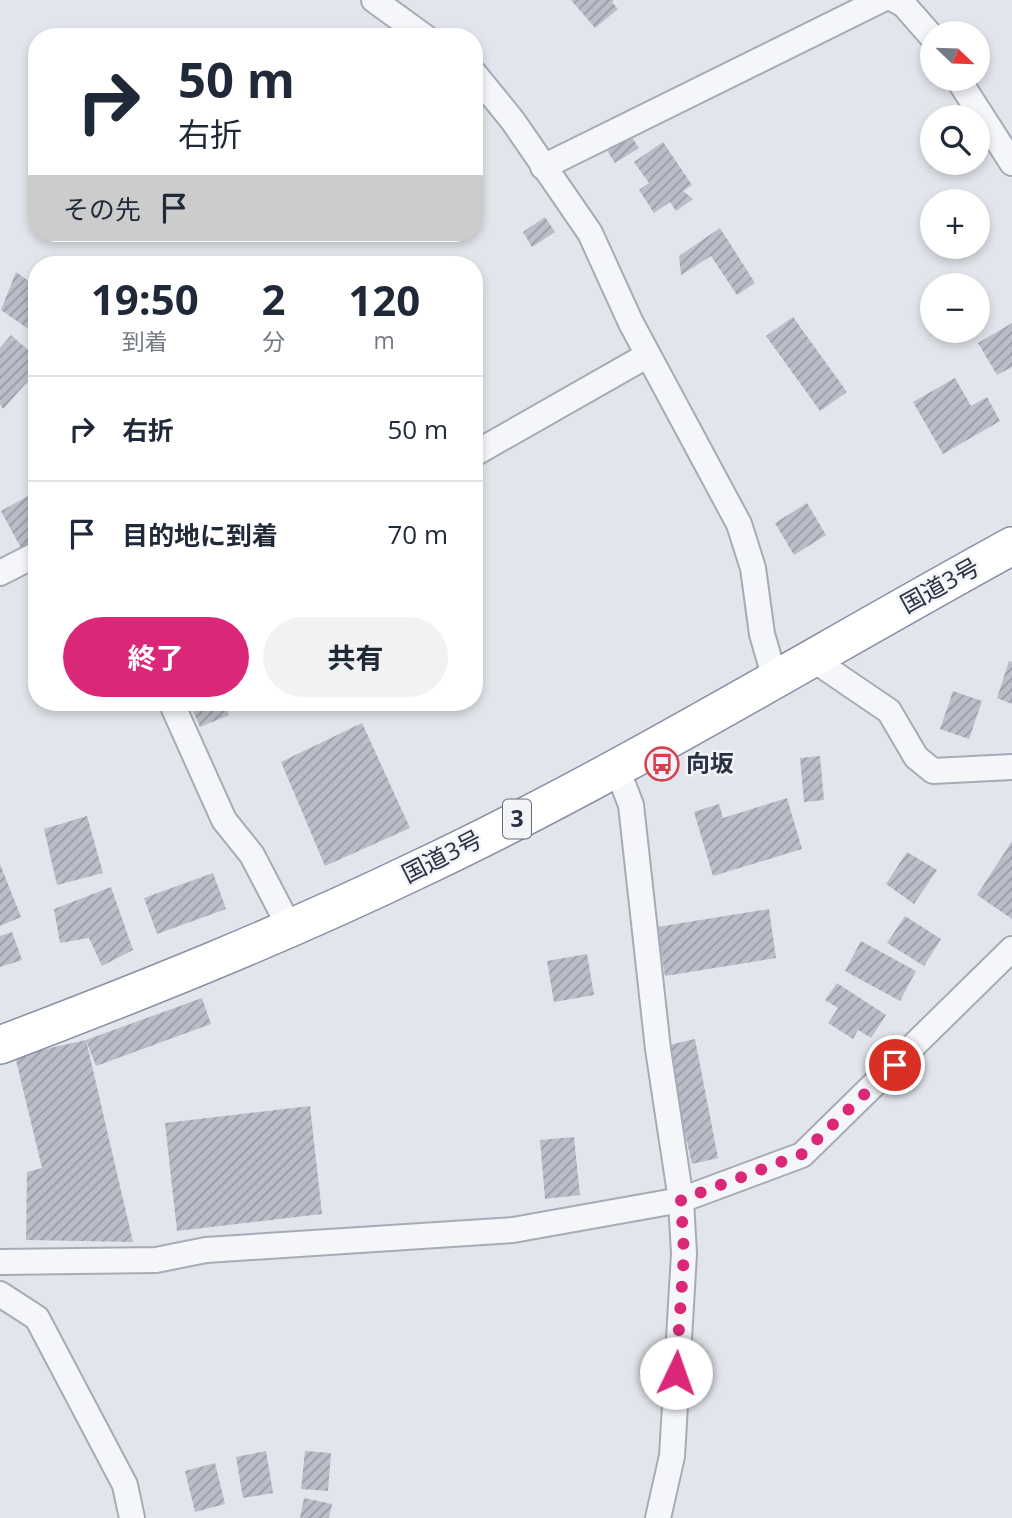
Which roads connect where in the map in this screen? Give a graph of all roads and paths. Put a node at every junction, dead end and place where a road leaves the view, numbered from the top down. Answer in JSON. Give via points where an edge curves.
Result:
{"nodes":[{"id":1,"x":374,"y":0,"type":"edge"},
{"id":2,"x":881,"y":0,"type":"edge"},
{"id":3,"x":895,"y":0,"type":"edge"},
{"id":4,"x":920,"y":23,"type":"edge"},
{"id":5,"x":413,"y":28,"type":"edge"},
{"id":6,"x":483,"y":84,"type":"edge"},
{"id":7,"x":966,"y":91,"type":"edge"},
{"id":8,"x":1012,"y":163,"type":"edge"},
{"id":9,"x":543,"y":167,"type":"junction"},
{"id":10,"x":648,"y":355,"type":"junction"},
{"id":11,"x":483,"y":449,"type":"edge"},
{"id":12,"x":1012,"y":546,"type":"edge"},
{"id":13,"x":28,"y":559,"type":"edge"},
{"id":14,"x":0,"y":573,"type":"edge"},
{"id":15,"x":811,"y":658,"type":"junction"},
{"id":16,"x":775,"y":678,"type":"junction"},
{"id":17,"x":175,"y":711,"type":"edge"},
{"id":18,"x":616,"y":766,"type":"junction"},
{"id":19,"x":1012,"y":767,"type":"edge"},
{"id":20,"x":290,"y":928,"type":"junction"},
{"id":21,"x":1012,"y":949,"type":"edge"},
{"id":22,"x":0,"y":1045,"type":"edge"},
{"id":23,"x":681,"y":1200,"type":"junction"},
{"id":24,"x":0,"y":1262,"type":"edge"},
{"id":25,"x":0,"y":1294,"type":"edge"},
{"id":26,"x":132,"y":1518,"type":"edge"},
{"id":27,"x":658,"y":1518,"type":"edge"}],
"edges":[{"from":1,"to":5,"type":"street"},
{"from":2,"to":9,"type":"street"},
{"from":3,"to":4,"type":"street"},
{"from":6,"to":9,"type":"street"},
{"from":7,"to":8,"type":"street"},
{"from":9,"to":10,"type":"street","via":[[590,233]]},
{"from":10,"to":11,"type":"street"},
{"from":10,"to":16,"type":"street","via":[[739,524],[753,568],[762,634]]},
{"from":12,"to":15,"type":"highway","name":"国道3号","number":"3"},
{"from":13,"to":14,"type":"street"},
{"from":15,"to":16,"type":"highway","name":"国道3号","number":"3"},
{"from":15,"to":19,"type":"street","via":[[889,710],[916,757],[933,771]]},
{"from":16,"to":18,"type":"highway","name":"国道3号","number":"3"},
{"from":17,"to":20,"type":"street","via":[[224,820],[252,855]]},
{"from":18,"to":20,"type":"highway","name":"国道3号","number":"3","via":[[420,869]]},
{"from":18,"to":23,"type":"street","via":[[631,805],[658,1049]]},
{"from":20,"to":22,"type":"highway","name":"国道3号","number":"3","via":[[199,969]]},
{"from":21,"to":23,"type":"street","via":[[802,1154]]},
{"from":23,"to":24,"type":"street","via":[[513,1230],[206,1250],[156,1260]]},
{"from":23,"to":27,"type":"street","via":[[684,1254],[672,1456]]},
{"from":25,"to":26,"type":"street","via":[[37,1318],[125,1485]]}]}
